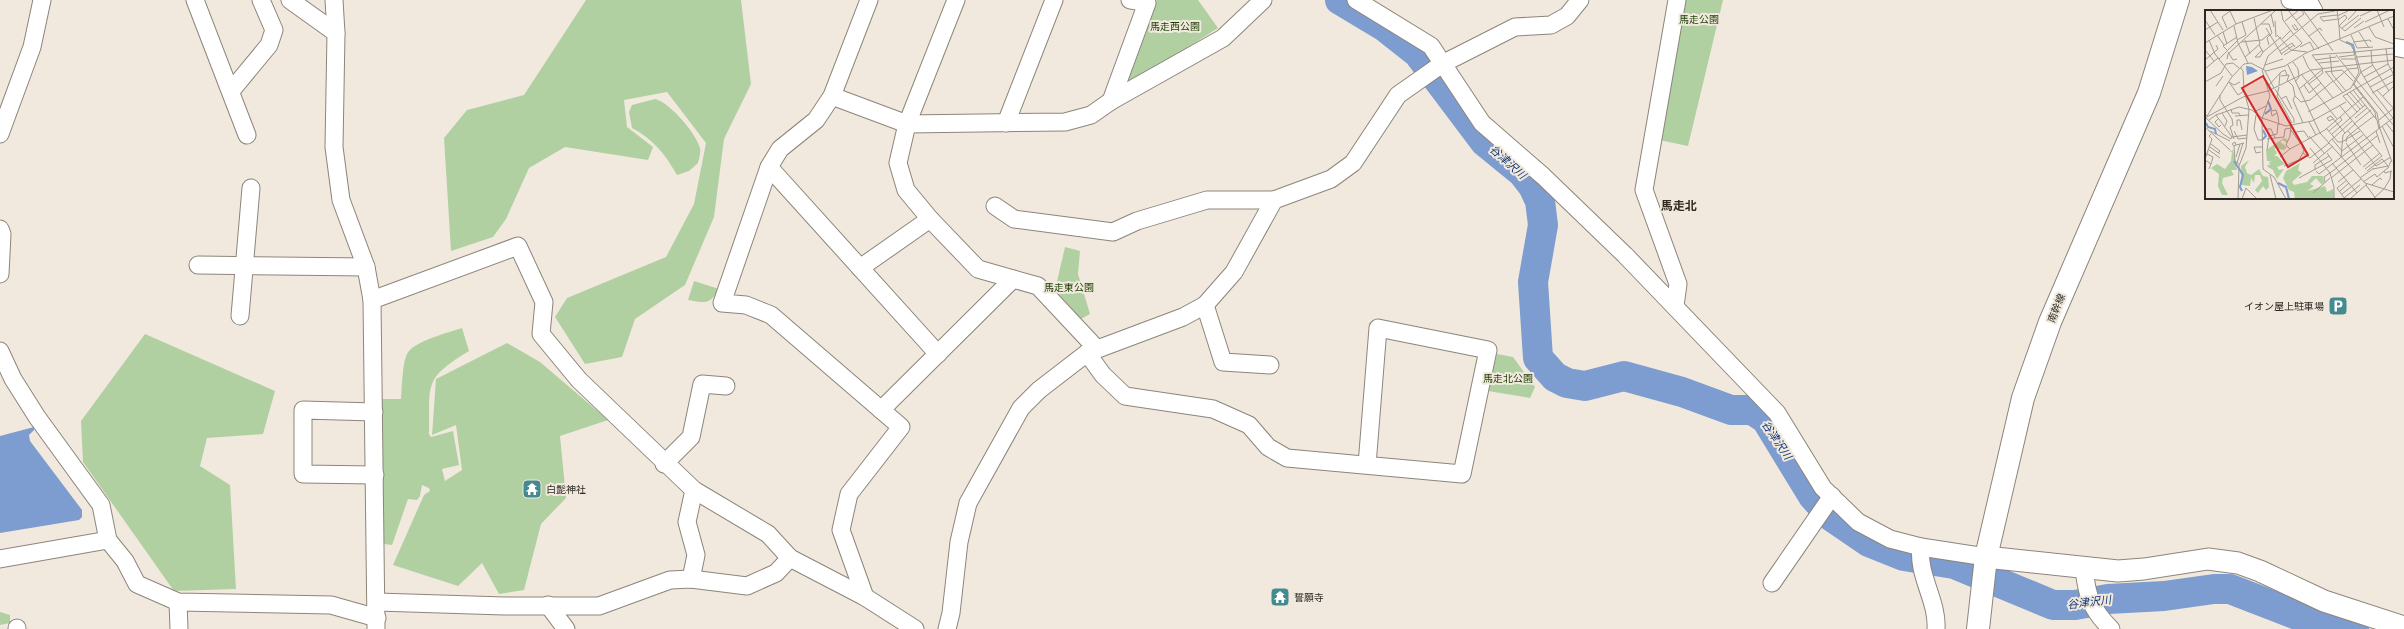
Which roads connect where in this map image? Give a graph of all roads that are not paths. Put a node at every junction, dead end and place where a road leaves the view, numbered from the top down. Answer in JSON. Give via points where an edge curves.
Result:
{"nodes":[{"id":1,"x":42,"y":0,"type":"edge"},
{"id":2,"x":195,"y":0,"type":"edge"},
{"id":3,"x":260,"y":0,"type":"edge"},
{"id":4,"x":290,"y":0,"type":"edge"},
{"id":5,"x":334,"y":0,"type":"edge"},
{"id":6,"x":869,"y":0,"type":"edge"},
{"id":7,"x":956,"y":0,"type":"edge"},
{"id":8,"x":1054,"y":0,"type":"edge"},
{"id":9,"x":1130,"y":0,"type":"edge"},
{"id":10,"x":1263,"y":0,"type":"edge"},
{"id":11,"x":1580,"y":0,"type":"edge"},
{"id":12,"x":1677,"y":0,"type":"edge"},
{"id":13,"x":2178,"y":0,"type":"edge"},
{"id":14,"x":2290,"y":0,"type":"edge"},
{"id":15,"x":1365,"y":2,"type":"edge"},
{"id":16,"x":2311,"y":4,"type":"edge"},
{"id":17,"x":336,"y":33,"type":"junction"},
{"id":18,"x":2394,"y":48,"type":"edge"},
{"id":19,"x":2404,"y":49,"type":"edge"},
{"id":20,"x":1442,"y":64,"type":"junction"},
{"id":21,"x":231,"y":91,"type":"junction"},
{"id":22,"x":832,"y":96,"type":"junction"},
{"id":23,"x":1111,"y":101,"type":"junction"},
{"id":24,"x":1006,"y":123,"type":"junction"},
{"id":25,"x":907,"y":124,"type":"junction"},
{"id":26,"x":0,"y":134,"type":"edge"},
{"id":27,"x":247,"y":134,"type":"dead end"},
{"id":28,"x":769,"y":167,"type":"junction"},
{"id":29,"x":251,"y":188,"type":"dead end"},
{"id":30,"x":1274,"y":200,"type":"junction"},
{"id":31,"x":995,"y":206,"type":"dead end"},
{"id":32,"x":930,"y":219,"type":"junction"},
{"id":33,"x":0,"y":228,"type":"edge"},
{"id":34,"x":198,"y":265,"type":"dead end"},
{"id":35,"x":245,"y":266,"type":"junction"},
{"id":36,"x":366,"y":267,"type":"junction"},
{"id":37,"x":860,"y":268,"type":"junction"},
{"id":38,"x":0,"y":274,"type":"edge"},
{"id":39,"x":1013,"y":279,"type":"junction"},
{"id":40,"x":372,"y":300,"type":"junction"},
{"id":41,"x":1204,"y":305,"type":"junction"},
{"id":42,"x":1676,"y":306,"type":"junction"},
{"id":43,"x":240,"y":316,"type":"dead end"},
{"id":44,"x":0,"y":351,"type":"edge"},
{"id":45,"x":1092,"y":351,"type":"junction"},
{"id":46,"x":938,"y":354,"type":"junction"},
{"id":47,"x":1270,"y":365,"type":"dead end"},
{"id":48,"x":726,"y":386,"type":"dead end"},
{"id":49,"x":881,"y":410,"type":"junction"},
{"id":50,"x":374,"y":412,"type":"junction"},
{"id":51,"x":664,"y":464,"type":"junction"},
{"id":52,"x":1367,"y":465,"type":"junction"},
{"id":53,"x":375,"y":475,"type":"junction"},
{"id":54,"x":694,"y":490,"type":"junction"},
{"id":55,"x":1832,"y":496,"type":"junction"},
{"id":56,"x":108,"y":540,"type":"junction"},
{"id":57,"x":1921,"y":547,"type":"junction"},
{"id":58,"x":1986,"y":557,"type":"junction"},
{"id":59,"x":790,"y":558,"type":"junction"},
{"id":60,"x":0,"y":559,"type":"edge"},
{"id":61,"x":2084,"y":569,"type":"junction"},
{"id":62,"x":691,"y":579,"type":"junction"},
{"id":63,"x":1772,"y":583,"type":"dead end"},
{"id":64,"x":865,"y":598,"type":"junction"},
{"id":65,"x":178,"y":602,"type":"junction"},
{"id":66,"x":548,"y":605,"type":"junction"},
{"id":67,"x":376,"y":616,"type":"edge"},
{"id":68,"x":2404,"y":627,"type":"edge"},
{"id":69,"x":179,"y":629,"type":"edge"},
{"id":70,"x":566,"y":629,"type":"edge"},
{"id":71,"x":914,"y":629,"type":"edge"},
{"id":72,"x":947,"y":629,"type":"edge"},
{"id":73,"x":1936,"y":629,"type":"edge"},
{"id":74,"x":1978,"y":629,"type":"edge"},
{"id":75,"x":2111,"y":629,"type":"edge"}],
"edges":[{"from":1,"to":26,"type":"street","via":[[32,47]]},
{"from":2,"to":21,"type":"street"},
{"from":3,"to":21,"type":"street","via":[[274,30],[268,45]]},
{"from":4,"to":17,"type":"street"},
{"from":5,"to":17,"type":"street"},
{"from":6,"to":22,"type":"street"},
{"from":7,"to":25,"type":"street"},
{"from":8,"to":24,"type":"street"},
{"from":9,"to":23,"type":"street","via":[[1148,3]]},
{"from":10,"to":23,"type":"street","via":[[1223,38]]},
{"from":11,"to":20,"type":"street","via":[[1567,16],[1551,25],[1515,27]]},
{"from":12,"to":42,"type":"street","via":[[1644,190],[1678,284]]},
{"from":13,"to":58,"type":"main road","name":"南幹線","via":[[2149,93],[2047,329],[2024,398]]},
{"from":14,"to":16,"type":"street"},
{"from":15,"to":20,"type":"street","via":[[1431,46]]},
{"from":17,"to":36,"type":"street","via":[[334,147],[341,200]]},
{"from":18,"to":19,"type":"street"},
{"from":20,"to":30,"type":"street","via":[[1398,95],[1353,163],[1331,179]]},
{"from":20,"to":42,"type":"street","via":[[1482,122],[1543,176]]},
{"from":21,"to":27,"type":"street"},
{"from":22,"to":25,"type":"street"},
{"from":22,"to":28,"type":"street","via":[[816,120],[780,149]]},
{"from":23,"to":24,"type":"street","via":[[1091,115],[1065,122]]},
{"from":24,"to":25,"type":"street"},
{"from":25,"to":32,"type":"street","via":[[898,163],[906,190]]},
{"from":28,"to":37,"type":"street"},
{"from":28,"to":49,"type":"street","via":[[722,303],[746,305],[771,315]]},
{"from":29,"to":35,"type":"street"},
{"from":30,"to":31,"type":"street","via":[[1207,200],[1137,221],[1113,232],[1014,219]]},
{"from":30,"to":41,"type":"street","via":[[1234,272]]},
{"from":32,"to":37,"type":"street"},
{"from":32,"to":39,"type":"street","via":[[978,269]]},
{"from":33,"to":38,"type":"street"},
{"from":34,"to":35,"type":"street"},
{"from":35,"to":36,"type":"street"},
{"from":35,"to":43,"type":"street"},
{"from":36,"to":40,"type":"street"},
{"from":37,"to":46,"type":"street"},
{"from":39,"to":45,"type":"street","via":[[1038,286]]},
{"from":39,"to":46,"type":"street"},
{"from":40,"to":50,"type":"street"},
{"from":40,"to":51,"type":"street","via":[[518,246],[544,302],[541,334],[579,380]]},
{"from":41,"to":45,"type":"street","via":[[1184,317]]},
{"from":41,"to":47,"type":"street","via":[[1223,362]]},
{"from":42,"to":55,"type":"street","via":[[1777,412],[1823,488]]},
{"from":44,"to":56,"type":"street","via":[[13,380],[37,417],[101,505]]},
{"from":45,"to":52,"type":"street","via":[[1103,375],[1125,396],[1213,409],[1249,426],[1268,447],[1287,458]]},
{"from":45,"to":72,"type":"street","via":[[1038,390],[1021,408],[968,503],[959,542],[952,613]]},
{"from":46,"to":49,"type":"street"},
{"from":48,"to":51,"type":"street","via":[[702,384],[691,437]]},
{"from":49,"to":64,"type":"street","via":[[901,427],[849,494],[841,530]]},
{"from":50,"to":53,"type":"street"},
{"from":50,"to":53,"type":"street","via":[[303,410],[303,474]]},
{"from":51,"to":54,"type":"street"},
{"from":52,"to":52,"type":"street","via":[[1462,474],[1488,350],[1378,328]]},
{"from":53,"to":67,"type":"street"},
{"from":54,"to":59,"type":"street","via":[[768,534]]},
{"from":54,"to":62,"type":"street","via":[[687,522],[696,555]]},
{"from":55,"to":57,"type":"street","via":[[1858,522],[1890,539]]},
{"from":55,"to":63,"type":"street"},
{"from":56,"to":60,"type":"street"},
{"from":56,"to":65,"type":"street","via":[[125,561],[137,584]]},
{"from":57,"to":58,"type":"street"},
{"from":57,"to":73,"type":"street","via":[[1922,567],[1937,620]]},
{"from":58,"to":61,"type":"street"},
{"from":58,"to":74,"type":"main road","name":"南幹線"},
{"from":59,"to":62,"type":"street","via":[[776,573],[747,586]]},
{"from":59,"to":64,"type":"street"},
{"from":61,"to":68,"type":"street","via":[[2144,569],[2208,559],[2238,563],[2324,601]]},
{"from":61,"to":75,"type":"street","via":[[2087,594],[2097,616]]},
{"from":62,"to":66,"type":"street","via":[[670,580],[599,606]]},
{"from":64,"to":71,"type":"street"},
{"from":65,"to":67,"type":"street","via":[[331,605]]},
{"from":65,"to":69,"type":"street"},
{"from":66,"to":67,"type":"street"},
{"from":66,"to":70,"type":"street"}]}
